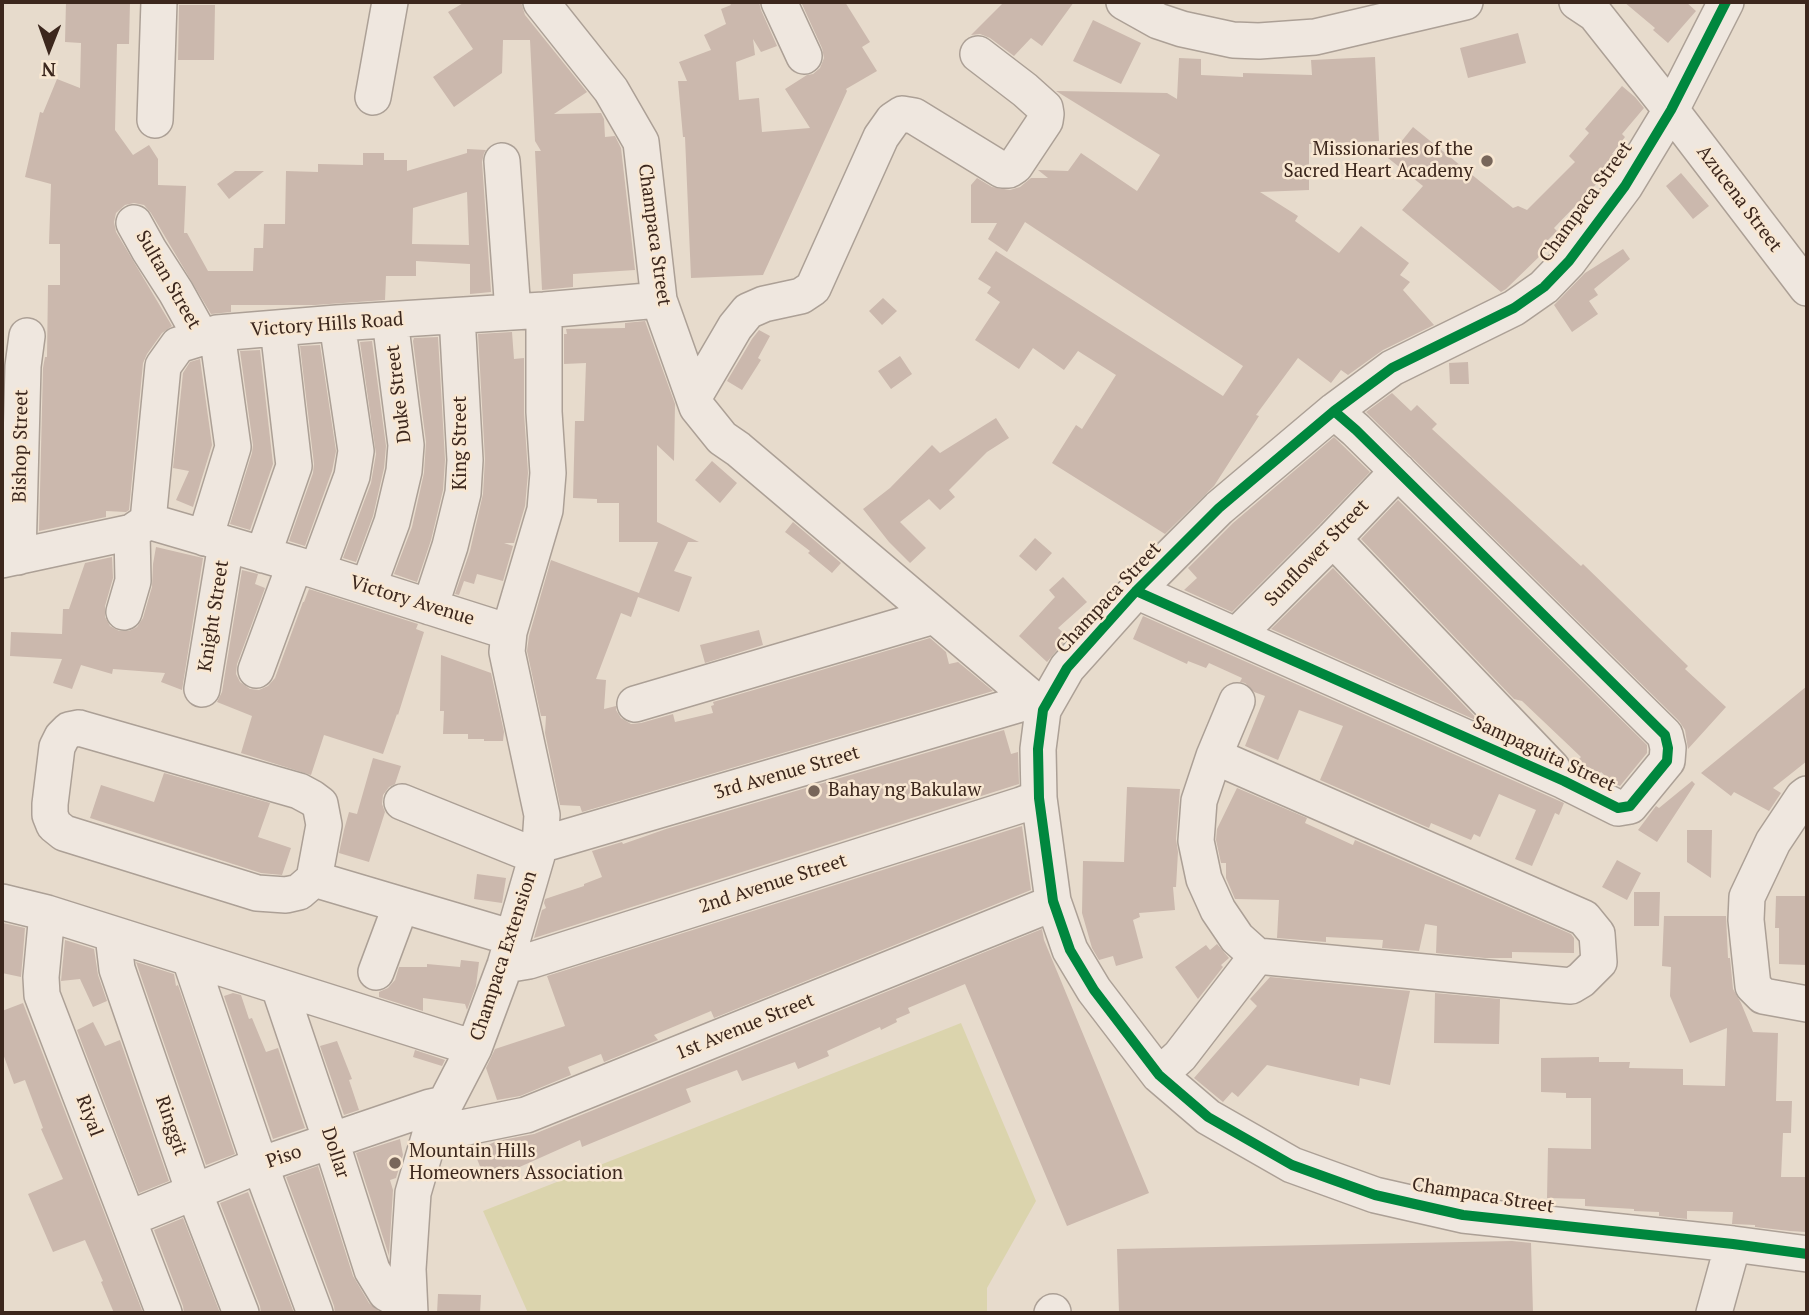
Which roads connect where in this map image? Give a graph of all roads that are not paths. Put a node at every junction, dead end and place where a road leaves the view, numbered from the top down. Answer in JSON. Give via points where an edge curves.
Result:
{"nodes":[{"id":1,"x":159,"y":2,"type":"edge"},
{"id":2,"x":390,"y":2,"type":"edge"},
{"id":3,"x":541,"y":2,"type":"edge"},
{"id":4,"x":779,"y":2,"type":"edge"},
{"id":5,"x":1124,"y":2,"type":"edge"},
{"id":6,"x":1465,"y":2,"type":"edge"},
{"id":7,"x":1577,"y":2,"type":"edge"},
{"id":8,"x":1726,"y":2,"type":"edge"},
{"id":9,"x":1431,"y":6,"type":"edge"},
{"id":10,"x":978,"y":54,"type":"dead end"},
{"id":11,"x":804,"y":56,"type":"dead end"},
{"id":12,"x":373,"y":97,"type":"dead end"},
{"id":13,"x":1671,"y":110,"type":"junction"},
{"id":14,"x":155,"y":120,"type":"dead end"},
{"id":15,"x":502,"y":161,"type":"dead end"},
{"id":16,"x":134,"y":222,"type":"dead end"},
{"id":17,"x":1807,"y":288,"type":"edge"},
{"id":18,"x":659,"y":300,"type":"junction"},
{"id":19,"x":529,"y":311,"type":"junction"},
{"id":20,"x":457,"y":316,"type":"junction"},
{"id":21,"x":390,"y":320,"type":"junction"},
{"id":22,"x":338,"y":323,"type":"junction"},
{"id":23,"x":278,"y":328,"type":"junction"},
{"id":24,"x":209,"y":335,"type":"junction"},
{"id":25,"x":27,"y":337,"type":"dead end"},
{"id":26,"x":694,"y":397,"type":"junction"},
{"id":27,"x":1334,"y":411,"type":"junction"},
{"id":28,"x":1398,"y":471,"type":"junction"},
{"id":29,"x":140,"y":526,"type":"junction"},
{"id":30,"x":1333,"y":539,"type":"junction"},
{"id":31,"x":215,"y":541,"type":"junction"},
{"id":32,"x":10,"y":558,"type":"edge"},
{"id":33,"x":292,"y":563,"type":"junction"},
{"id":34,"x":368,"y":587,"type":"junction"},
{"id":35,"x":1136,"y":591,"type":"junction"},
{"id":36,"x":430,"y":607,"type":"junction"},
{"id":37,"x":124,"y":612,"type":"dead end"},
{"id":38,"x":934,"y":617,"type":"junction"},
{"id":39,"x":509,"y":632,"type":"junction"},
{"id":40,"x":1237,"y":635,"type":"junction"},
{"id":41,"x":256,"y":670,"type":"dead end"},
{"id":42,"x":202,"y":689,"type":"dead end"},
{"id":43,"x":1237,"y":701,"type":"dead end"},
{"id":44,"x":635,"y":704,"type":"dead end"},
{"id":45,"x":1039,"y":705,"type":"junction"},
{"id":46,"x":1214,"y":756,"type":"junction"},
{"id":47,"x":1564,"y":780,"type":"junction"},
{"id":48,"x":1807,"y":794,"type":"edge"},
{"id":49,"x":1040,"y":798,"type":"junction"},
{"id":50,"x":402,"y":802,"type":"dead end"},
{"id":51,"x":538,"y":851,"type":"junction"},
{"id":52,"x":314,"y":879,"type":"junction"},
{"id":53,"x":1053,"y":901,"type":"junction"},
{"id":54,"x":2,"y":902,"type":"edge"},
{"id":55,"x":401,"y":905,"type":"junction"},
{"id":56,"x":47,"y":913,"type":"junction"},
{"id":57,"x":113,"y":935,"type":"junction"},
{"id":58,"x":509,"y":952,"type":"junction"},
{"id":59,"x":1257,"y":956,"type":"junction"},
{"id":60,"x":190,"y":959,"type":"junction"},
{"id":61,"x":376,"y":972,"type":"dead end"},
{"id":62,"x":279,"y":987,"type":"junction"},
{"id":63,"x":1807,"y":1004,"type":"edge"},
{"id":64,"x":474,"y":1048,"type":"junction"},
{"id":65,"x":1160,"y":1075,"type":"junction"},
{"id":66,"x":437,"y":1118,"type":"junction"},
{"id":67,"x":331,"y":1142,"type":"junction"},
{"id":68,"x":260,"y":1166,"type":"junction"},
{"id":69,"x":194,"y":1192,"type":"junction"},
{"id":70,"x":128,"y":1219,"type":"junction"},
{"id":71,"x":1733,"y":1244,"type":"junction"},
{"id":72,"x":1807,"y":1254,"type":"edge"},
{"id":73,"x":395,"y":1306,"type":"edge"},
{"id":74,"x":164,"y":1313,"type":"edge"},
{"id":75,"x":241,"y":1313,"type":"edge"},
{"id":76,"x":315,"y":1313,"type":"edge"},
{"id":77,"x":1714,"y":1313,"type":"edge"}],
"edges":[{"from":1,"to":14,"type":"street"},
{"from":2,"to":12,"type":"street"},
{"from":3,"to":18,"type":"street","name":"Champaca Street","via":[[611,90],[641,142]]},
{"from":4,"to":11,"type":"street"},
{"from":5,"to":9,"type":"street","via":[[1182,29],[1259,41],[1315,37]]},
{"from":6,"to":9,"type":"street"},
{"from":7,"to":13,"type":"street","name":"Azucena Street","via":[[1595,14]]},
{"from":8,"to":13,"type":"street","name":"Champaca Street"},
{"from":10,"to":26,"type":"street","via":[[1045,108],[1045,121],[1015,166],[1002,170],[914,116],[902,114],[893,120],[881,137],[813,288],[801,296],[748,311]]},
{"from":13,"to":17,"type":"street","name":"Azucena Street"},
{"from":13,"to":27,"type":"street","name":"Champaca Street","via":[[1625,186],[1544,287],[1514,307],[1392,368]]},
{"from":15,"to":19,"type":"street"},
{"from":16,"to":24,"type":"street","name":"Sultan Street","via":[[176,292]]},
{"from":18,"to":19,"type":"street","name":"Victory Hills Road"},
{"from":18,"to":26,"type":"street","name":"Champaca Street"},
{"from":19,"to":20,"type":"street","name":"Victory Hills Road"},
{"from":19,"to":39,"type":"street","via":[[548,473],[545,510]]},
{"from":20,"to":21,"type":"street","name":"Victory Hills Road"},
{"from":20,"to":36,"type":"street","name":"King Street","via":[[463,493]]},
{"from":21,"to":22,"type":"street","name":"Victory Hills Road"},
{"from":21,"to":34,"type":"street","name":"Duke Street","via":[[406,445],[404,471],[392,522]]},
{"from":22,"to":23,"type":"street","name":"Victory Hills Road"},
{"from":22,"to":33,"type":"street","via":[[356,451],[352,476]]},
{"from":23,"to":24,"type":"street","name":"Victory Hills Road"},
{"from":23,"to":33,"type":"street","via":[[294,466]]},
{"from":24,"to":29,"type":"street","name":"Victory Hills Road","via":[[178,345],[163,366]]},
{"from":24,"to":31,"type":"street","name":"Knight Street","via":[[233,447]]},
{"from":25,"to":32,"type":"street","name":"Bishop Street"},
{"from":26,"to":38,"type":"street","name":"Champaca Street","via":[[697,408],[722,438]]},
{"from":27,"to":28,"type":"street","name":"Sampaguita Street"},
{"from":27,"to":35,"type":"street","name":"Champaca Street","via":[[1219,508]]},
{"from":28,"to":30,"type":"street","name":"Sunflower Street"},
{"from":28,"to":47,"type":"street","name":"Sampaguita Street","via":[[1665,735],[1667,761],[1630,806],[1618,808]]},
{"from":29,"to":31,"type":"street","name":"Victory Avenue"},
{"from":29,"to":32,"type":"street","name":"Victory Avenue"},
{"from":29,"to":37,"type":"street"},
{"from":30,"to":40,"type":"street","name":"Sunflower Street"},
{"from":30,"to":47,"type":"street"},
{"from":31,"to":33,"type":"street","name":"Victory Avenue"},
{"from":31,"to":42,"type":"street","name":"Knight Street"},
{"from":33,"to":34,"type":"street","name":"Victory Avenue"},
{"from":33,"to":41,"type":"street"},
{"from":34,"to":36,"type":"street","name":"Victory Avenue"},
{"from":35,"to":40,"type":"street","name":"Sampaguita Street"},
{"from":35,"to":45,"type":"street","name":"Champaca Street"},
{"from":36,"to":39,"type":"street","name":"Victory Avenue"},
{"from":38,"to":44,"type":"street"},
{"from":38,"to":45,"type":"street","name":"Champaca Street"},
{"from":39,"to":51,"type":"street","name":"Champaca Extension","via":[[507,652],[542,815]]},
{"from":40,"to":47,"type":"street","name":"Sampaguita Street"},
{"from":43,"to":46,"type":"street"},
{"from":45,"to":49,"type":"street","name":"Champaca Street"},
{"from":45,"to":51,"type":"street","name":"3rd Avenue Street"},
{"from":46,"to":59,"type":"street","via":[[1199,801],[1196,842],[1204,879],[1218,910],[1237,938]]},
{"from":46,"to":59,"type":"street","via":[[1584,918],[1597,934],[1598,962],[1571,986]]},
{"from":48,"to":63,"type":"street","via":[[1773,842],[1747,897],[1746,920],[1753,986],[1763,996]]},
{"from":49,"to":53,"type":"street","name":"Champaca Street"},
{"from":49,"to":58,"type":"street","name":"2nd Avenue Street","via":[[529,961]]},
{"from":50,"to":51,"type":"street"},
{"from":51,"to":58,"type":"street","name":"Champaca Extension"},
{"from":52,"to":52,"type":"street","via":[[324,825],[320,804],[312,798],[79,728],[62,737],[50,815],[64,832],[257,893],[299,892]]},
{"from":52,"to":55,"type":"street"},
{"from":53,"to":65,"type":"street","name":"Champaca Street","via":[[1070,950],[1094,990]]},
{"from":53,"to":66,"type":"street","name":"1st Avenue Street","via":[[526,1115],[462,1128]]},
{"from":54,"to":56,"type":"street"},
{"from":55,"to":58,"type":"street"},
{"from":55,"to":61,"type":"street"},
{"from":56,"to":57,"type":"street"},
{"from":56,"to":70,"type":"street","name":"Riyal","via":[[43,995]]},
{"from":57,"to":60,"type":"street"},
{"from":57,"to":69,"type":"street","name":"Ringgit","via":[[117,969]]},
{"from":58,"to":64,"type":"street","name":"Champaca Extension"},
{"from":59,"to":65,"type":"street","via":[[1181,1056]]},
{"from":60,"to":62,"type":"street"},
{"from":60,"to":68,"type":"street"},
{"from":62,"to":64,"type":"street"},
{"from":62,"to":67,"type":"street","name":"Dollar"},
{"from":64,"to":66,"type":"street","name":"Champaca Extension"},
{"from":65,"to":71,"type":"street","name":"Champaca Street","via":[[1208,1117],[1292,1165],[1375,1195],[1463,1214]]},
{"from":66,"to":67,"type":"street","name":"Piso","via":[[430,1107]]},
{"from":66,"to":73,"type":"street","name":"Champaca Extension","via":[[413,1193],[408,1269]]},
{"from":67,"to":68,"type":"street","name":"Piso"},
{"from":67,"to":73,"type":"street","name":"Dollar","via":[[372,1270]]},
{"from":68,"to":69,"type":"street","name":"Piso"},
{"from":68,"to":76,"type":"street"},
{"from":69,"to":70,"type":"street","name":"Piso"},
{"from":69,"to":75,"type":"street","name":"Ringgit"},
{"from":70,"to":74,"type":"street","name":"Riyal"},
{"from":71,"to":72,"type":"street","name":"Champaca Street"},
{"from":71,"to":77,"type":"street"}]}
